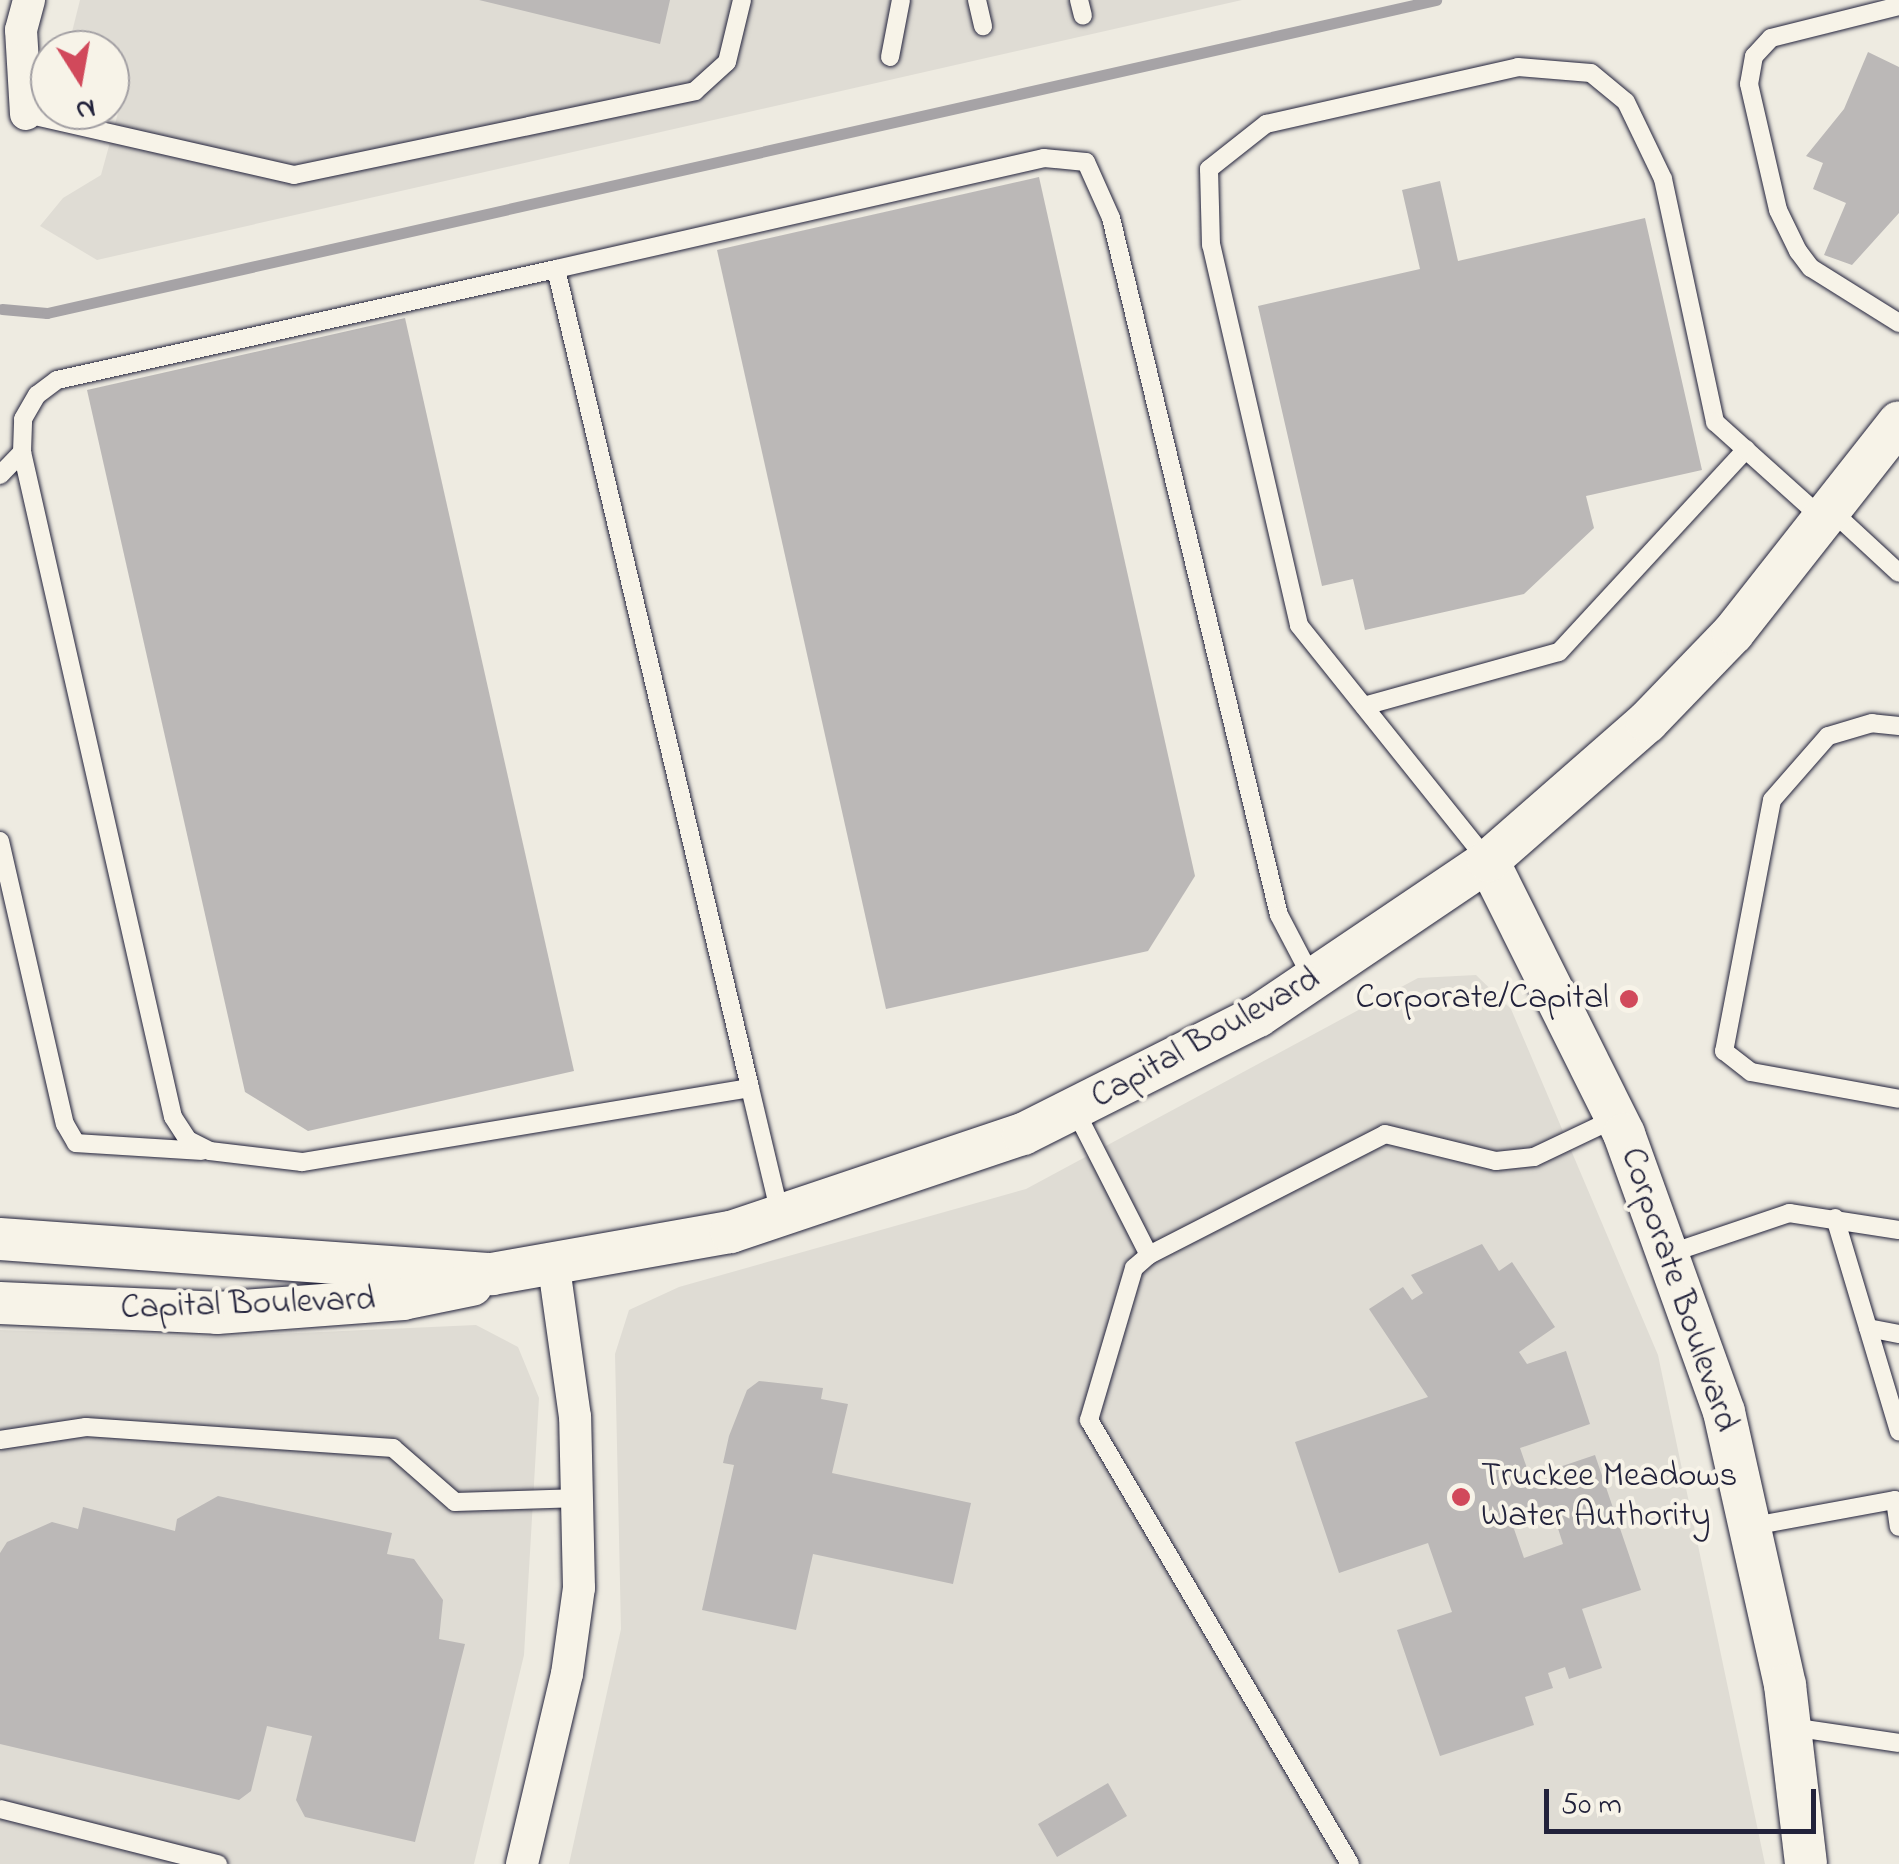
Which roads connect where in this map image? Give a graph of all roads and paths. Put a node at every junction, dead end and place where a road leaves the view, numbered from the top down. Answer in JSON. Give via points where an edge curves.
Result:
{"nodes":[{"id":1,"x":28,"y":0,"type":"edge"},
{"id":2,"x":742,"y":0,"type":"edge"},
{"id":3,"x":901,"y":0,"type":"edge"},
{"id":4,"x":978,"y":0,"type":"edge"},
{"id":5,"x":1899,"y":6,"type":"edge"},
{"id":6,"x":983,"y":26,"type":"dead end"},
{"id":7,"x":890,"y":57,"type":"dead end"},
{"id":8,"x":26,"y":114,"type":"joint"},
{"id":9,"x":556,"y":269,"type":"junction"},
{"id":10,"x":1899,"y":323,"type":"edge"},
{"id":11,"x":1899,"y":422,"type":"edge"},
{"id":12,"x":1746,"y":450,"type":"junction"},
{"id":13,"x":22,"y":452,"type":"junction"},
{"id":14,"x":0,"y":475,"type":"edge"},
{"id":15,"x":1830,"y":517,"type":"junction"},
{"id":16,"x":1899,"y":574,"type":"edge"},
{"id":17,"x":1364,"y":706,"type":"junction"},
{"id":18,"x":1899,"y":726,"type":"edge"},
{"id":19,"x":0,"y":841,"type":"edge"},
{"id":20,"x":1488,"y":861,"type":"junction"},
{"id":21,"x":1314,"y":982,"type":"junction"},
{"id":22,"x":750,"y":1088,"type":"junction"},
{"id":23,"x":1899,"y":1099,"type":"edge"},
{"id":24,"x":1076,"y":1110,"type":"junction"},
{"id":25,"x":1616,"y":1118,"type":"junction"},
{"id":26,"x":210,"y":1152,"type":"junction"},
{"id":27,"x":781,"y":1218,"type":"junction"},
{"id":28,"x":1835,"y":1218,"type":"junction"},
{"id":29,"x":1899,"y":1230,"type":"edge"},
{"id":30,"x":0,"y":1239,"type":"edge"},
{"id":31,"x":1671,"y":1252,"type":"junction"},
{"id":32,"x":1149,"y":1254,"type":"junction"},
{"id":33,"x":554,"y":1267,"type":"junction"},
{"id":34,"x":492,"y":1274,"type":"junction"},
{"id":35,"x":0,"y":1303,"type":"edge"},
{"id":36,"x":1868,"y":1328,"type":"junction"},
{"id":37,"x":1899,"y":1334,"type":"edge"},
{"id":38,"x":1899,"y":1432,"type":"edge"},
{"id":39,"x":0,"y":1440,"type":"edge"},
{"id":40,"x":1897,"y":1496,"type":"edge"},
{"id":41,"x":581,"y":1498,"type":"junction"},
{"id":42,"x":1754,"y":1526,"type":"junction"},
{"id":43,"x":1899,"y":1528,"type":"edge"},
{"id":44,"x":1790,"y":1727,"type":"junction"},
{"id":45,"x":1899,"y":1744,"type":"edge"},
{"id":46,"x":0,"y":1809,"type":"edge"},
{"id":47,"x":218,"y":1864,"type":"edge"},
{"id":48,"x":522,"y":1864,"type":"edge"},
{"id":49,"x":1350,"y":1864,"type":"edge"},
{"id":50,"x":1806,"y":1864,"type":"edge"}],
"edges":[{"from":1,"to":8,"type":"street","via":[[22,30]]},
{"from":2,"to":8,"type":"lane","via":[[727,62],[695,91],[294,175]]},
{"from":3,"to":7,"type":"lane"},
{"from":4,"to":6,"type":"lane"},
{"from":5,"to":10,"type":"lane","via":[[1770,38],[1754,56],[1749,84],[1778,210],[1798,251],[1811,268]]},
{"from":9,"to":13,"type":"lane","via":[[57,380],[23,419]]},
{"from":9,"to":21,"type":"lane","via":[[1044,158],[1086,162],[1112,218],[1279,916]]},
{"from":9,"to":22,"type":"lane"},
{"from":11,"to":15,"type":"street","name":"Capital Boulevard"},
{"from":12,"to":15,"type":"lane"},
{"from":12,"to":17,"type":"lane","via":[[1559,652]]},
{"from":12,"to":17,"type":"lane","via":[[1715,422],[1705,393],[1663,179],[1626,102],[1591,73],[1518,67],[1266,124],[1210,169],[1211,245],[1299,625]]},
{"from":13,"to":14,"type":"lane"},
{"from":13,"to":26,"type":"lane","via":[[173,1118],[188,1140]]},
{"from":15,"to":16,"type":"lane"},
{"from":15,"to":20,"type":"street","name":"Capital Boulevard","via":[[1648,722]]},
{"from":17,"to":20,"type":"lane"},
{"from":18,"to":23,"type":"lane","via":[[1872,723],[1828,736],[1772,800],[1724,1051],[1751,1072]]},
{"from":19,"to":26,"type":"lane","via":[[65,1124],[76,1143]]},
{"from":20,"to":21,"type":"street","name":"Capital Boulevard"},
{"from":20,"to":25,"type":"street","name":"Corporate Boulevard"},
{"from":21,"to":24,"type":"street","name":"Capital Boulevard"},
{"from":22,"to":26,"type":"lane","via":[[302,1162]]},
{"from":22,"to":27,"type":"lane"},
{"from":24,"to":27,"type":"street","name":"Capital Boulevard","via":[[896,1183]]},
{"from":24,"to":32,"type":"lane"},
{"from":25,"to":31,"type":"street","name":"Corporate Boulevard"},
{"from":25,"to":32,"type":"lane","via":[[1534,1157],[1496,1162],[1385,1134]]},
{"from":27,"to":33,"type":"street","name":"Capital Boulevard"},
{"from":28,"to":29,"type":"lane"},
{"from":28,"to":31,"type":"lane","via":[[1789,1213]]},
{"from":28,"to":36,"type":"lane"},
{"from":30,"to":34,"type":"street","name":"Capital Boulevard"},
{"from":31,"to":42,"type":"street","name":"Corporate Boulevard"},
{"from":32,"to":49,"type":"lane","via":[[1134,1268],[1089,1420]]},
{"from":33,"to":34,"type":"street","name":"Capital Boulevard"},
{"from":33,"to":41,"type":"street"},
{"from":34,"to":35,"type":"street","name":"Capital Boulevard","via":[[463,1289],[304,1308],[148,1312]]},
{"from":36,"to":37,"type":"lane"},
{"from":36,"to":38,"type":"lane"},
{"from":39,"to":41,"type":"lane","via":[[86,1428],[393,1448],[456,1502]]},
{"from":40,"to":42,"type":"lane"},
{"from":40,"to":43,"type":"lane"},
{"from":41,"to":48,"type":"street","via":[[568,1674]]},
{"from":42,"to":44,"type":"street","name":"Corporate Boulevard"},
{"from":44,"to":45,"type":"lane"},
{"from":44,"to":50,"type":"street","name":"Corporate Boulevard"},
{"from":46,"to":47,"type":"lane"}]}
